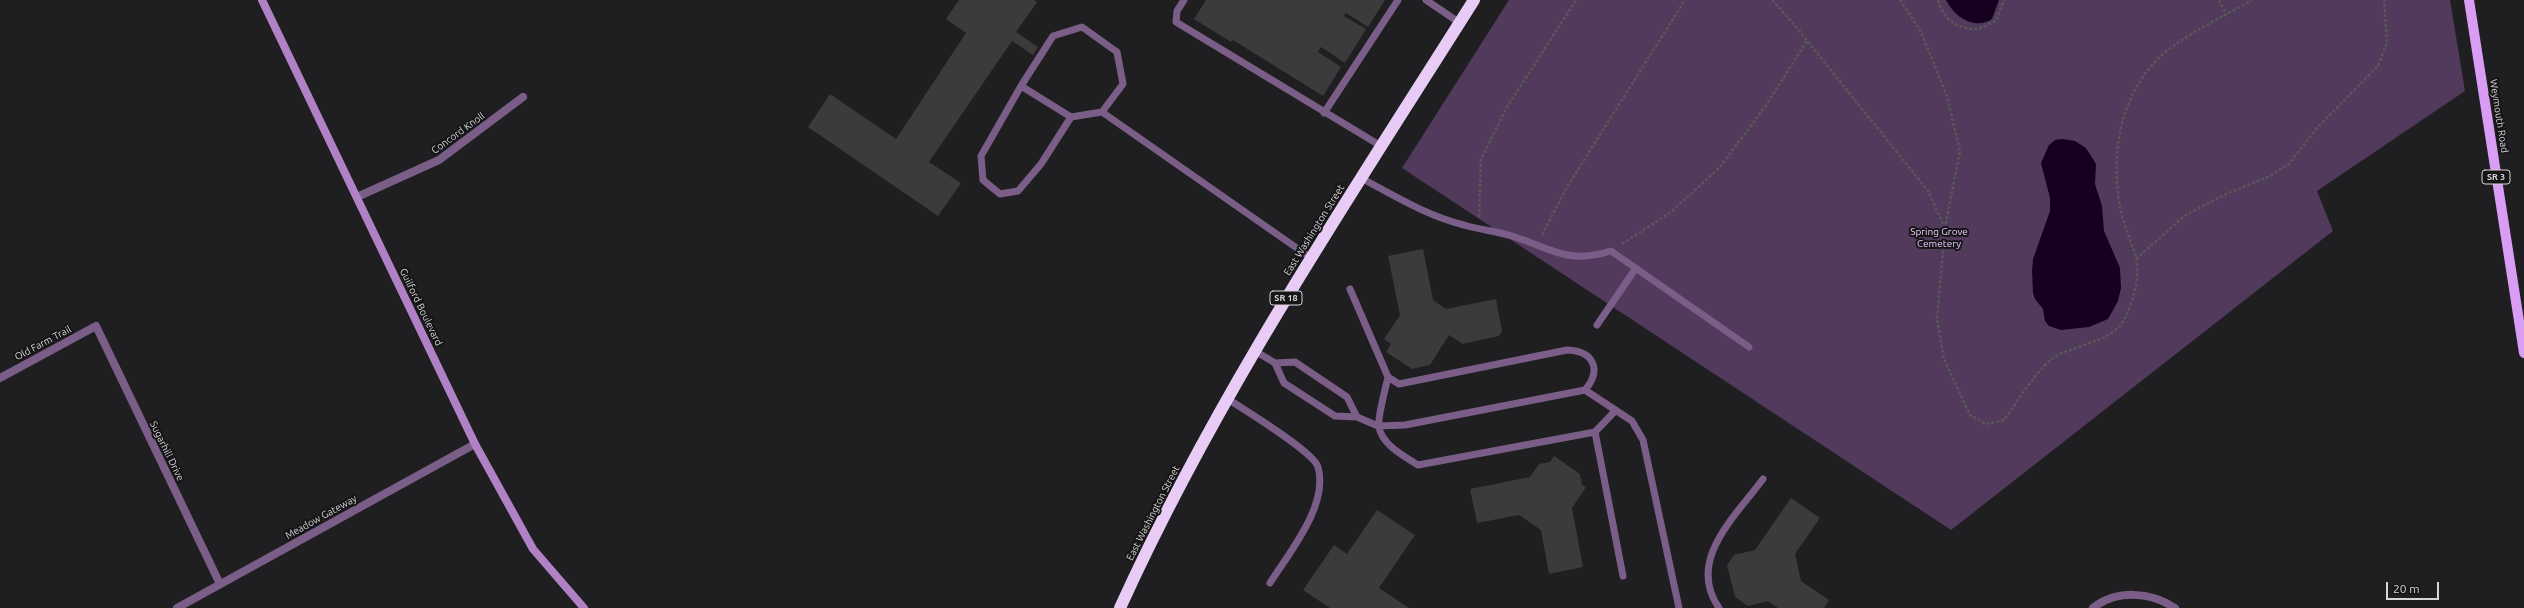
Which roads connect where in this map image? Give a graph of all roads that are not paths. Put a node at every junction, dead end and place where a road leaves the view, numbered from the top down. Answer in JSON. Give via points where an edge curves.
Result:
{"nodes":[{"id":1,"x":262,"y":0,"type":"edge"},
{"id":2,"x":1184,"y":0,"type":"edge"},
{"id":3,"x":1398,"y":0,"type":"edge"},
{"id":4,"x":1426,"y":0,"type":"edge"},
{"id":5,"x":1474,"y":0,"type":"edge"},
{"id":6,"x":2469,"y":0,"type":"edge"},
{"id":7,"x":1460,"y":23,"type":"junction"},
{"id":8,"x":1021,"y":86,"type":"junction"},
{"id":9,"x":523,"y":98,"type":"dead end"},
{"id":10,"x":1102,"y":112,"type":"junction"},
{"id":11,"x":1324,"y":113,"type":"junction"},
{"id":12,"x":1071,"y":117,"type":"junction"},
{"id":13,"x":1382,"y":146,"type":"junction"},
{"id":14,"x":1361,"y":178,"type":"junction"},
{"id":15,"x":357,"y":197,"type":"junction"},
{"id":16,"x":1311,"y":258,"type":"junction"},
{"id":17,"x":1636,"y":268,"type":"junction"},
{"id":18,"x":1350,"y":289,"type":"dead end"},
{"id":19,"x":1597,"y":325,"type":"dead end"},
{"id":20,"x":96,"y":326,"type":"joint"},
{"id":21,"x":1749,"y":347,"type":"dead end"},
{"id":22,"x":1255,"y":351,"type":"junction"},
{"id":23,"x":2524,"y":353,"type":"edge"},
{"id":24,"x":1275,"y":363,"type":"junction"},
{"id":25,"x":1388,"y":377,"type":"junction"},
{"id":26,"x":0,"y":378,"type":"edge"},
{"id":27,"x":1585,"y":390,"type":"junction"},
{"id":28,"x":1228,"y":399,"type":"junction"},
{"id":29,"x":1616,"y":410,"type":"junction"},
{"id":30,"x":1357,"y":417,"type":"junction"},
{"id":31,"x":1378,"y":426,"type":"junction"},
{"id":32,"x":1595,"y":432,"type":"junction"},
{"id":33,"x":475,"y":444,"type":"junction"},
{"id":34,"x":1763,"y":479,"type":"dead end"},
{"id":35,"x":1624,"y":576,"type":"dead end"},
{"id":36,"x":1270,"y":583,"type":"dead end"},
{"id":37,"x":220,"y":584,"type":"junction"},
{"id":38,"x":176,"y":608,"type":"edge"},
{"id":39,"x":584,"y":608,"type":"edge"},
{"id":40,"x":1120,"y":608,"type":"edge"},
{"id":41,"x":1679,"y":608,"type":"edge"},
{"id":42,"x":1718,"y":608,"type":"edge"},
{"id":43,"x":2093,"y":608,"type":"edge"},
{"id":44,"x":2175,"y":608,"type":"edge"}],
"edges":[{"from":1,"to":15,"type":"street","name":"Guilford Boulevard"},
{"from":2,"to":11,"type":"lane","via":[[1177,11],[1176,22]]},
{"from":3,"to":11,"type":"lane"},
{"from":4,"to":7,"type":"lane"},
{"from":5,"to":7,"type":"highway","name":"East Washington Street","number":"SR 18"},
{"from":6,"to":23,"type":"main road","name":"Weymouth Road","number":"SR 3"},
{"from":7,"to":13,"type":"highway","name":"East Washington Street","number":"SR 18"},
{"from":8,"to":10,"type":"lane","via":[[1052,36],[1082,27],[1117,52],[1123,84]]},
{"from":8,"to":12,"type":"lane"},
{"from":8,"to":12,"type":"lane","via":[[981,156],[983,180],[1000,194],[1018,191],[1041,164]]},
{"from":9,"to":15,"type":"street","name":"Concord Knoll","via":[[439,160]]},
{"from":10,"to":12,"type":"lane"},
{"from":10,"to":16,"type":"lane"},
{"from":11,"to":13,"type":"lane"},
{"from":13,"to":14,"type":"highway","name":"East Washington Street","number":"SR 18"},
{"from":14,"to":16,"type":"highway","name":"East Washington Street","number":"SR 18"},
{"from":14,"to":17,"type":"lane","via":[[1425,212],[1480,229],[1514,236],[1571,257],[1611,250]]},
{"from":15,"to":33,"type":"street","name":"Guilford Boulevard"},
{"from":16,"to":22,"type":"highway","name":"East Washington Street","number":"SR 18"},
{"from":17,"to":19,"type":"lane"},
{"from":17,"to":21,"type":"lane"},
{"from":18,"to":25,"type":"lane"},
{"from":20,"to":26,"type":"street","name":"Old Farm Trail"},
{"from":20,"to":37,"type":"street","name":"Sugarhill Drive"},
{"from":22,"to":24,"type":"lane"},
{"from":22,"to":28,"type":"highway","name":"East Washington Street","number":"SR 18"},
{"from":24,"to":30,"type":"lane","via":[[1284,383],[1335,416]]},
{"from":24,"to":30,"type":"lane","via":[[1295,362],[1347,397]]},
{"from":25,"to":27,"type":"lane","via":[[1399,384],[1567,350],[1580,350],[1590,358],[1594,367],[1592,381]]},
{"from":25,"to":31,"type":"lane"},
{"from":27,"to":29,"type":"lane"},
{"from":27,"to":31,"type":"lane","via":[[1406,425]]},
{"from":28,"to":36,"type":"lane","via":[[1282,435],[1311,458],[1318,467],[1315,512]]},
{"from":28,"to":40,"type":"highway","name":"East Washington Street","number":"SR 18","via":[[1176,493]]},
{"from":29,"to":32,"type":"lane"},
{"from":29,"to":41,"type":"lane","via":[[1632,421],[1643,440]]},
{"from":30,"to":31,"type":"lane"},
{"from":31,"to":32,"type":"lane","via":[[1397,452],[1418,465]]},
{"from":32,"to":35,"type":"lane"},
{"from":33,"to":37,"type":"street","name":"Meadow Gateway"},
{"from":33,"to":39,"type":"street","name":"Guilford Boulevard","via":[[533,549]]},
{"from":34,"to":42,"type":"lane","via":[[1712,548],[1707,583]]},
{"from":37,"to":38,"type":"street","name":"Meadow Gateway"},
{"from":43,"to":44,"type":"street","via":[[2114,597],[2146,595]]}]}
